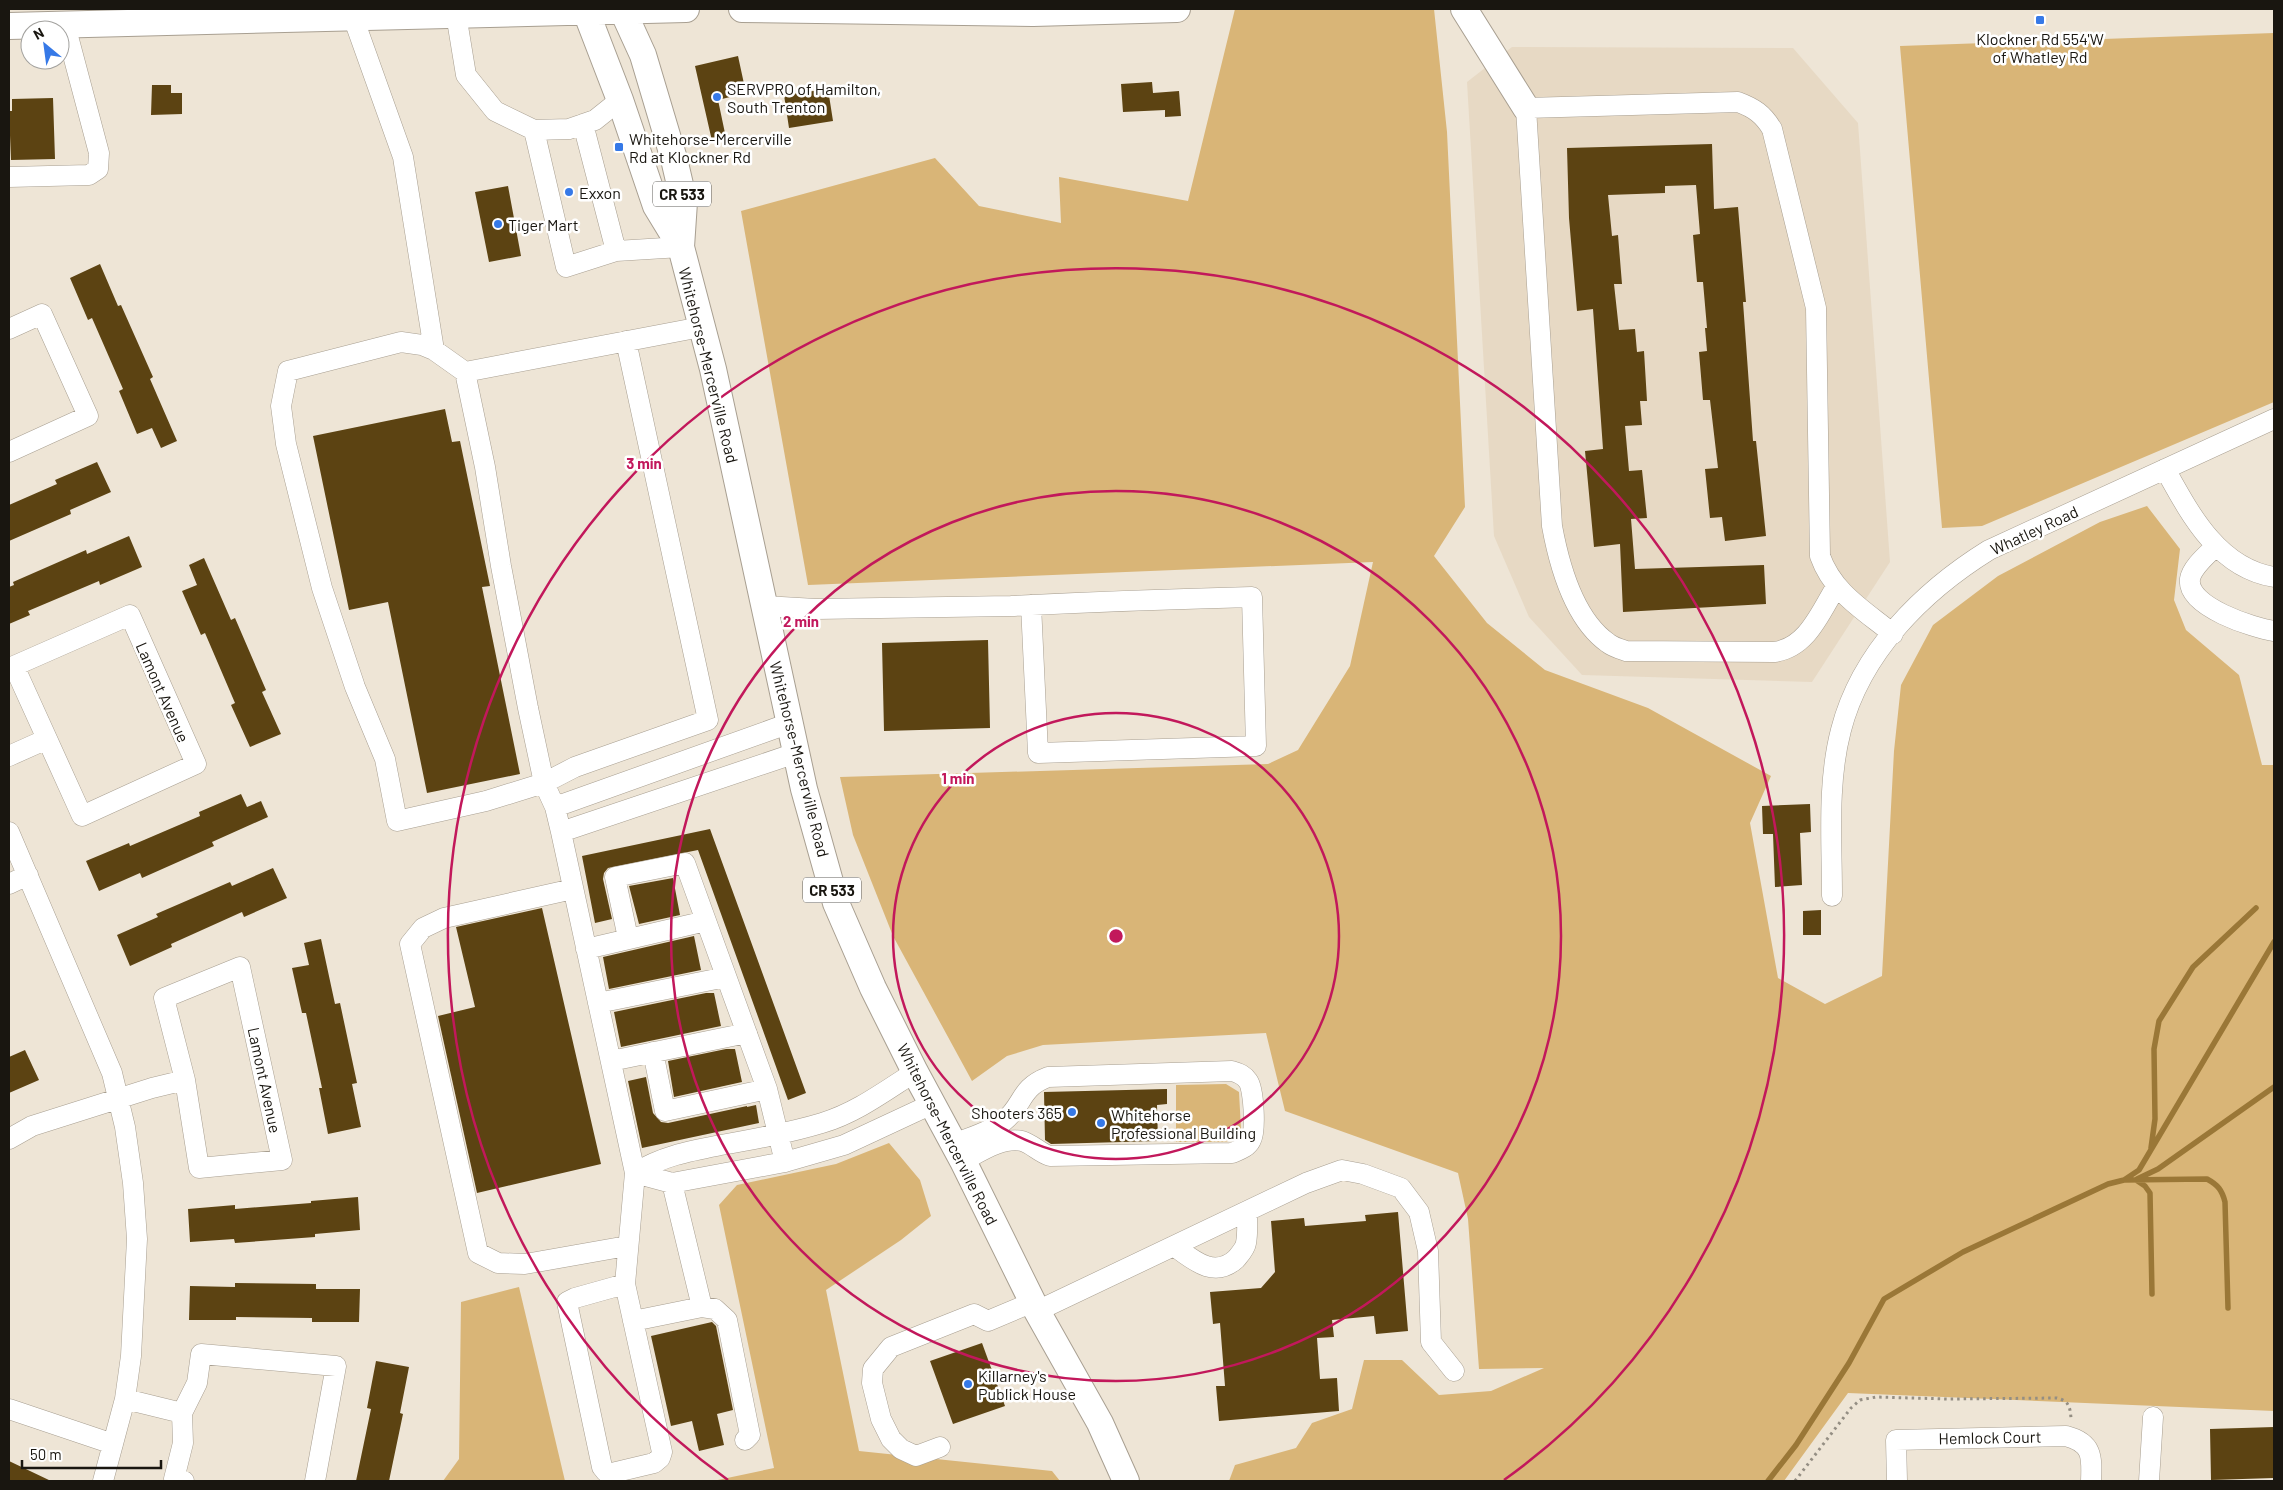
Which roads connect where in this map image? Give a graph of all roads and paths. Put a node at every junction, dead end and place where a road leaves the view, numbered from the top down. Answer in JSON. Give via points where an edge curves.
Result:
{"nodes":[{"id":1,"x":686,"y":9,"type":"edge"},
{"id":2,"x":742,"y":9,"type":"edge"},
{"id":3,"x":1177,"y":9,"type":"edge"},
{"id":4,"x":1464,"y":9,"type":"edge"},
{"id":5,"x":586,"y":10,"type":"edge"},
{"id":6,"x":622,"y":10,"type":"edge"},
{"id":7,"x":912,"y":10,"type":"edge"},
{"id":8,"x":257,"y":14,"type":"edge"},
{"id":9,"x":370,"y":14,"type":"edge"},
{"id":10,"x":456,"y":14,"type":"junction"},
{"id":11,"x":70,"y":25,"type":"edge"},
{"id":12,"x":70,"y":47,"type":"edge"},
{"id":13,"x":620,"y":100,"type":"junction"},
{"id":14,"x":1526,"y":108,"type":"junction"},
{"id":15,"x":584,"y":124,"type":"junction"},
{"id":16,"x":534,"y":130,"type":"junction"},
{"id":17,"x":9,"y":177,"type":"edge"},
{"id":18,"x":681,"y":248,"type":"junction"},
{"id":19,"x":616,"y":251,"type":"junction"},
{"id":20,"x":701,"y":327,"type":"junction"},
{"id":21,"x":9,"y":329,"type":"edge"},
{"id":22,"x":626,"y":341,"type":"junction"},
{"id":23,"x":434,"y":350,"type":"junction"},
{"id":24,"x":465,"y":372,"type":"junction"},
{"id":25,"x":2274,"y":419,"type":"edge"},
{"id":26,"x":9,"y":452,"type":"edge"},
{"id":27,"x":2165,"y":469,"type":"junction"},
{"id":28,"x":2216,"y":546,"type":"junction"},
{"id":29,"x":2274,"y":577,"type":"edge"},
{"id":30,"x":1836,"y":587,"type":"junction"},
{"id":31,"x":1031,"y":605,"type":"junction"},
{"id":32,"x":764,"y":606,"type":"junction"},
{"id":33,"x":2274,"y":631,"type":"edge"},
{"id":34,"x":1893,"y":634,"type":"junction"},
{"id":35,"x":790,"y":723,"type":"junction"},
{"id":36,"x":48,"y":739,"type":"junction"},
{"id":37,"x":796,"y":753,"type":"junction"},
{"id":38,"x":9,"y":756,"type":"edge"},
{"id":39,"x":544,"y":783,"type":"junction"},
{"id":40,"x":555,"y":807,"type":"junction"},
{"id":41,"x":9,"y":832,"type":"edge"},
{"id":42,"x":561,"y":832,"type":"junction"},
{"id":43,"x":28,"y":876,"type":"junction"},
{"id":44,"x":9,"y":884,"type":"edge"},
{"id":45,"x":573,"y":889,"type":"junction"},
{"id":46,"x":1832,"y":896,"type":"dead end"},
{"id":47,"x":706,"y":921,"type":"junction"},
{"id":48,"x":628,"y":938,"type":"junction"},
{"id":49,"x":586,"y":949,"type":"junction"},
{"id":50,"x":726,"y":977,"type":"junction"},
{"id":51,"x":598,"y":1003,"type":"junction"},
{"id":52,"x":747,"y":1033,"type":"junction"},
{"id":53,"x":653,"y":1052,"type":"junction"},
{"id":54,"x":611,"y":1061,"type":"junction"},
{"id":55,"x":915,"y":1072,"type":"junction"},
{"id":56,"x":185,"y":1080,"type":"junction"},
{"id":57,"x":767,"y":1088,"type":"junction"},
{"id":58,"x":118,"y":1100,"type":"junction"},
{"id":59,"x":932,"y":1104,"type":"junction"},
{"id":60,"x":1014,"y":1111,"type":"junction"},
{"id":61,"x":779,"y":1134,"type":"junction"},
{"id":62,"x":9,"y":1139,"type":"edge"},
{"id":63,"x":1023,"y":1141,"type":"junction"},
{"id":64,"x":959,"y":1152,"type":"junction"},
{"id":65,"x":786,"y":1162,"type":"junction"},
{"id":66,"x":635,"y":1174,"type":"junction"},
{"id":67,"x":672,"y":1183,"type":"junction"},
{"id":68,"x":1247,"y":1211,"type":"junction"},
{"id":69,"x":627,"y":1246,"type":"junction"},
{"id":70,"x":1174,"y":1246,"type":"junction"},
{"id":71,"x":625,"y":1284,"type":"junction"},
{"id":72,"x":702,"y":1307,"type":"junction"},
{"id":73,"x":1035,"y":1307,"type":"junction"},
{"id":74,"x":633,"y":1321,"type":"junction"},
{"id":75,"x":1454,"y":1370,"type":"dead end"},
{"id":76,"x":124,"y":1399,"type":"junction"},
{"id":77,"x":9,"y":1409,"type":"edge"},
{"id":78,"x":182,"y":1414,"type":"junction"},
{"id":79,"x":2153,"y":1417,"type":"dead end"},
{"id":80,"x":2072,"y":1438,"type":"junction"},
{"id":81,"x":745,"y":1440,"type":"dead end"},
{"id":82,"x":113,"y":1444,"type":"junction"},
{"id":83,"x":940,"y":1447,"type":"dead end"},
{"id":84,"x":103,"y":1481,"type":"edge"},
{"id":85,"x":184,"y":1481,"type":"edge"},
{"id":86,"x":315,"y":1481,"type":"edge"},
{"id":87,"x":1126,"y":1481,"type":"edge"},
{"id":88,"x":1795,"y":1481,"type":"edge"},
{"id":89,"x":1897,"y":1481,"type":"edge"},
{"id":90,"x":2091,"y":1481,"type":"edge"},
{"id":91,"x":2149,"y":1481,"type":"edge"}],
"edges":[{"from":1,"to":6,"type":"main road"},
{"from":2,"to":7,"type":"main road"},
{"from":3,"to":7,"type":"main road","via":[[1033,13]]},
{"from":4,"to":14,"type":"main road"},
{"from":5,"to":6,"type":"main road"},
{"from":5,"to":10,"type":"main road"},
{"from":5,"to":13,"type":"main road","name":"Whitehorse-Mercerville Road","number":"CR 533"},
{"from":6,"to":18,"type":"main road","name":"Whitehorse-Mercerville Road","number":"CR 533","via":[[643,55],[674,159],[684,202]]},
{"from":8,"to":9,"type":"main road"},
{"from":8,"to":11,"type":"main road"},
{"from":9,"to":10,"type":"main road"},
{"from":9,"to":23,"type":"street","via":[[403,157]]},
{"from":10,"to":16,"type":"street","via":[[466,75],[495,111]]},
{"from":12,"to":17,"type":"street","via":[[99,153],[98,169],[90,175]]},
{"from":13,"to":15,"type":"street","via":[[595,120]]},
{"from":13,"to":18,"type":"main road","name":"Whitehorse-Mercerville Road","number":"CR 533","via":[[656,206]]},
{"from":14,"to":30,"type":"street","via":[[1738,102],[1753,107],[1764,116],[1772,129],[1816,308],[1818,541],[1826,573]]},
{"from":14,"to":30,"type":"street","via":[[1552,526],[1565,579],[1580,609],[1597,634],[1609,644],[1626,651],[1774,652],[1794,646],[1804,638]]},
{"from":15,"to":16,"type":"street","via":[[569,129]]},
{"from":15,"to":19,"type":"street"},
{"from":16,"to":19,"type":"street","via":[[566,267]]},
{"from":18,"to":19,"type":"street"},
{"from":18,"to":20,"type":"main road","name":"Whitehorse-Mercerville Road","number":"CR 533"},
{"from":20,"to":22,"type":"street"},
{"from":20,"to":32,"type":"main road","name":"Whitehorse-Mercerville Road","number":"CR 533"},
{"from":21,"to":26,"type":"street","via":[[42,314],[88,416]]},
{"from":22,"to":24,"type":"street"},
{"from":22,"to":39,"type":"street","via":[[708,720],[575,767]]},
{"from":23,"to":24,"type":"street"},
{"from":23,"to":39,"type":"street","via":[[401,342],[288,371],[281,406],[286,444],[322,588],[355,687],[385,759],[397,822],[486,801]]},
{"from":24,"to":39,"type":"street"},
{"from":25,"to":27,"type":"street","name":"Whatley Road"},
{"from":27,"to":28,"type":"street","via":[[2187,508]]},
{"from":27,"to":34,"type":"street","name":"Whatley Road","via":[[1989,550],[1935,588]]},
{"from":28,"to":29,"type":"street","via":[[2253,571]]},
{"from":28,"to":33,"type":"street","via":[[2191,574],[2191,590],[2195,596],[2221,614]]},
{"from":30,"to":34,"type":"street"},
{"from":31,"to":31,"type":"street","via":[[1252,597],[1256,746],[1038,753]]},
{"from":31,"to":32,"type":"street","via":[[816,609]]},
{"from":32,"to":35,"type":"main road","name":"Whitehorse-Mercerville Road","number":"CR 533"},
{"from":34,"to":46,"type":"street","name":"Whatley Road","via":[[1874,656],[1848,708],[1841,730],[1833,780]]},
{"from":35,"to":37,"type":"main road","name":"Whitehorse-Mercerville Road","number":"CR 533"},
{"from":35,"to":40,"type":"street"},
{"from":36,"to":36,"type":"street","name":"Lamont Avenue","via":[[14,666],[130,616],[196,764],[82,816]]},
{"from":36,"to":38,"type":"street"},
{"from":37,"to":42,"type":"street"},
{"from":37,"to":55,"type":"main road","name":"Whitehorse-Mercerville Road","number":"CR 533","via":[[836,903]]},
{"from":39,"to":40,"type":"street"},
{"from":40,"to":42,"type":"street"},
{"from":41,"to":43,"type":"street"},
{"from":42,"to":45,"type":"street"},
{"from":43,"to":44,"type":"street"},
{"from":43,"to":58,"type":"street","via":[[112,1073]]},
{"from":45,"to":49,"type":"street"},
{"from":45,"to":69,"type":"street","via":[[444,918],[423,928],[410,944],[478,1253],[498,1264],[525,1264]]},
{"from":47,"to":48,"type":"street"},
{"from":47,"to":48,"type":"street","via":[[685,863],[615,877]]},
{"from":47,"to":50,"type":"street"},
{"from":48,"to":49,"type":"street"},
{"from":49,"to":51,"type":"street"},
{"from":50,"to":51,"type":"street"},
{"from":50,"to":52,"type":"street"},
{"from":51,"to":54,"type":"street"},
{"from":52,"to":53,"type":"street"},
{"from":52,"to":57,"type":"street"},
{"from":53,"to":54,"type":"street"},
{"from":53,"to":57,"type":"street","via":[[666,1110]]},
{"from":54,"to":66,"type":"street"},
{"from":55,"to":59,"type":"main road","name":"Whitehorse-Mercerville Road","number":"CR 533"},
{"from":55,"to":61,"type":"street","via":[[863,1106],[824,1123]]},
{"from":56,"to":56,"type":"street","name":"Lamont Avenue","via":[[164,998],[240,967],[282,1160],[199,1168]]},
{"from":56,"to":58,"type":"street"},
{"from":57,"to":61,"type":"street"},
{"from":58,"to":62,"type":"street","via":[[32,1126]]},
{"from":58,"to":76,"type":"street","via":[[133,1183],[137,1238],[132,1348]]},
{"from":59,"to":64,"type":"main road","name":"Whitehorse-Mercerville Road","number":"CR 533"},
{"from":59,"to":65,"type":"street","via":[[844,1145]]},
{"from":60,"to":63,"type":"street"},
{"from":60,"to":63,"type":"street","via":[[1027,1089],[1048,1077],[1232,1071],[1250,1082],[1251,1141],[1232,1153],[1050,1156]]},
{"from":60,"to":64,"type":"street"},
{"from":61,"to":65,"type":"street"},
{"from":61,"to":66,"type":"street","via":[[675,1154],[652,1162]]},
{"from":63,"to":64,"type":"street"},
{"from":64,"to":73,"type":"main road","name":"Whitehorse-Mercerville Road","number":"CR 533"},
{"from":65,"to":67,"type":"street"},
{"from":66,"to":67,"type":"street"},
{"from":66,"to":69,"type":"street"},
{"from":67,"to":72,"type":"street"},
{"from":68,"to":70,"type":"street"},
{"from":68,"to":70,"type":"street","via":[[1246,1244],[1231,1263],[1211,1268],[1201,1265]]},
{"from":68,"to":75,"type":"street","via":[[1342,1170],[1401,1188],[1419,1212],[1428,1251],[1431,1342]]},
{"from":69,"to":71,"type":"street"},
{"from":70,"to":73,"type":"street"},
{"from":71,"to":74,"type":"street"},
{"from":71,"to":74,"type":"street","via":[[567,1302],[602,1467],[612,1474],[654,1463],[662,1452]]},
{"from":72,"to":74,"type":"street"},
{"from":72,"to":81,"type":"street","via":[[715,1309],[727,1320],[750,1434]]},
{"from":73,"to":83,"type":"street","via":[[988,1321],[974,1314],[891,1347],[873,1370],[874,1397],[891,1439],[901,1449],[916,1456]]},
{"from":73,"to":87,"type":"main road","name":"Whitehorse-Mercerville Road","number":"CR 533","via":[[1100,1423]]},
{"from":76,"to":78,"type":"street"},
{"from":76,"to":82,"type":"street"},
{"from":77,"to":82,"type":"street"},
{"from":78,"to":85,"type":"street","via":[[182,1443],[174,1478]]},
{"from":78,"to":86,"type":"street","via":[[197,1382],[201,1354],[336,1366]]},
{"from":79,"to":91,"type":"street"},
{"from":80,"to":88,"type":"path","via":[[2070,1406],[2057,1398],[1876,1397],[1860,1400],[1851,1408]]},
{"from":80,"to":89,"type":"street","name":"Hemlock Court","via":[[1896,1440]]},
{"from":80,"to":90,"type":"street","via":[[2088,1448],[2092,1460]]},
{"from":82,"to":84,"type":"street"}]}
